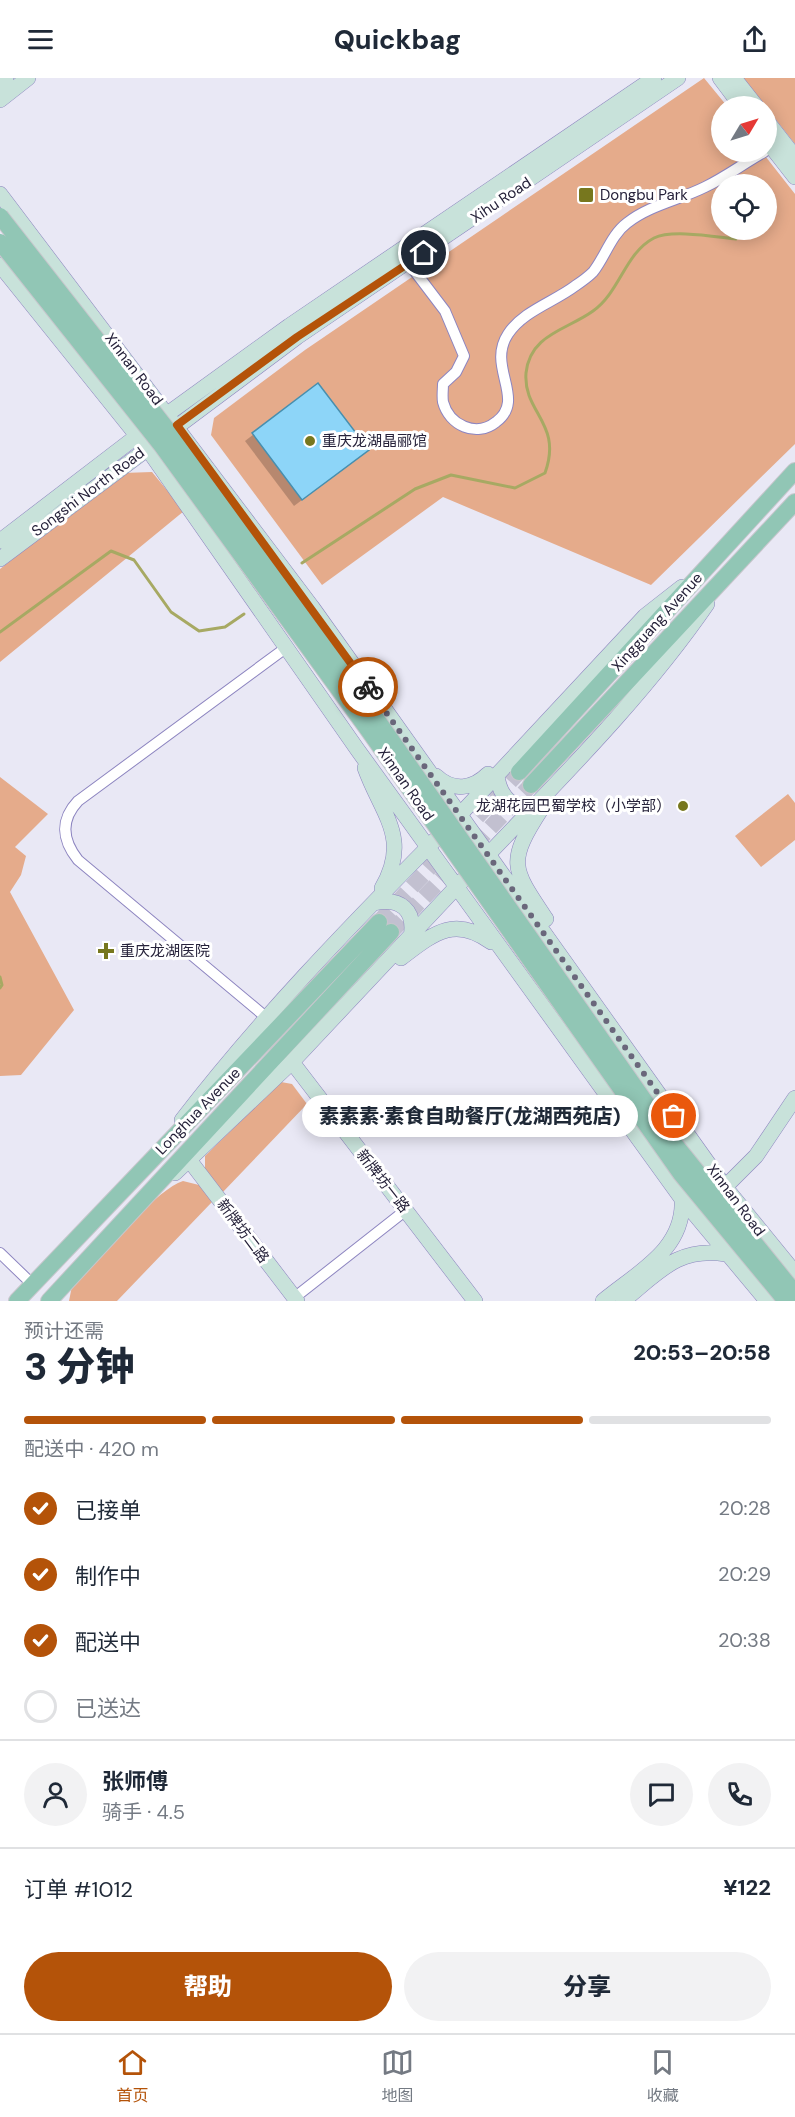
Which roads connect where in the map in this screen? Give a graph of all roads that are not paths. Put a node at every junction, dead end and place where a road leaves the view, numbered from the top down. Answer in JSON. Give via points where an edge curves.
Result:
{"nodes":[{"id":1,"x":6,"y":78,"type":"edge"},
{"id":2,"x":28,"y":78,"type":"edge"},
{"id":3,"x":654,"y":78,"type":"edge"},
{"id":4,"x":678,"y":78,"type":"edge"},
{"id":5,"x":720,"y":78,"type":"edge"},
{"id":6,"x":734,"y":78,"type":"edge"},
{"id":7,"x":0,"y":83,"type":"edge"},
{"id":8,"x":734,"y":96,"type":"edge"},
{"id":9,"x":748,"y":96,"type":"edge"},
{"id":10,"x":0,"y":100,"type":"edge"},
{"id":11,"x":777,"y":134,"type":"edge"},
{"id":12,"x":795,"y":157,"type":"edge"},
{"id":13,"x":777,"y":158,"type":"edge"},
{"id":14,"x":744,"y":162,"type":"edge"},
{"id":15,"x":795,"y":177,"type":"edge"},
{"id":16,"x":0,"y":194,"type":"edge"},
{"id":17,"x":0,"y":216,"type":"edge"},
{"id":18,"x":0,"y":242,"type":"edge"},
{"id":19,"x":405,"y":257,"type":"junction"},
{"id":20,"x":0,"y":265,"type":"edge"},
{"id":21,"x":173,"y":419,"type":"junction"},
{"id":22,"x":142,"y":442,"type":"junction"},
{"id":23,"x":795,"y":471,"type":"edge"},
{"id":24,"x":795,"y":502,"type":"edge"},
{"id":25,"x":0,"y":542,"type":"edge"},
{"id":26,"x":0,"y":560,"type":"edge"},
{"id":27,"x":710,"y":564,"type":"junction"},
{"id":28,"x":724,"y":578,"type":"junction"},
{"id":29,"x":286,"y":647,"type":"junction"},
{"id":30,"x":532,"y":738,"type":"junction"},
{"id":31,"x":357,"y":749,"type":"junction"},
{"id":32,"x":421,"y":762,"type":"junction"},
{"id":33,"x":497,"y":776,"type":"junction"},
{"id":34,"x":562,"y":777,"type":"junction"},
{"id":35,"x":532,"y":808,"type":"junction"},
{"id":36,"x":459,"y":815,"type":"junction"},
{"id":37,"x":428,"y":847,"type":"junction"},
{"id":38,"x":488,"y":854,"type":"junction"},
{"id":39,"x":456,"y":887,"type":"junction"},
{"id":40,"x":374,"y":903,"type":"junction"},
{"id":41,"x":411,"y":937,"type":"junction"},
{"id":42,"x":503,"y":951,"type":"junction"},
{"id":43,"x":567,"y":966,"type":"junction"},
{"id":44,"x":370,"y":981,"type":"junction"},
{"id":45,"x":267,"y":1018,"type":"junction"},
{"id":46,"x":292,"y":1062,"type":"junction"},
{"id":47,"x":795,"y":1098,"type":"edge"},
{"id":48,"x":190,"y":1161,"type":"junction"},
{"id":49,"x":149,"y":1162,"type":"junction"},
{"id":50,"x":725,"y":1188,"type":"junction"},
{"id":51,"x":682,"y":1199,"type":"junction"},
{"id":52,"x":140,"y":1201,"type":"junction"},
{"id":53,"x":406,"y":1210,"type":"junction"},
{"id":54,"x":0,"y":1253,"type":"edge"},
{"id":55,"x":726,"y":1254,"type":"junction"},
{"id":56,"x":795,"y":1273,"type":"edge"},
{"id":57,"x":32,"y":1284,"type":"junction"},
{"id":58,"x":62,"y":1293,"type":"edge"},
{"id":59,"x":795,"y":1293,"type":"edge"},
{"id":60,"x":295,"y":1299,"type":"edge"},
{"id":61,"x":17,"y":1301,"type":"edge"},
{"id":62,"x":49,"y":1301,"type":"edge"},
{"id":63,"x":474,"y":1301,"type":"edge"},
{"id":64,"x":603,"y":1301,"type":"edge"},
{"id":65,"x":623,"y":1301,"type":"edge"},
{"id":66,"x":767,"y":1301,"type":"edge"},
{"id":67,"x":786,"y":1301,"type":"edge"}],
"edges":[{"from":1,"to":7,"type":"street"},
{"from":2,"to":10,"type":"street"},
{"from":3,"to":19,"type":"street","name":"Xihu Road"},
{"from":4,"to":19,"type":"street","name":"Xihu Road"},
{"from":5,"to":8,"type":"street"},
{"from":6,"to":9,"type":"street"},
{"from":11,"to":12,"type":"street"},
{"from":13,"to":15,"type":"street"},
{"from":14,"to":19,"type":"street","via":[[706,187],[646,210],[624,225],[592,272],[508,333],[501,351],[502,374],[511,397],[507,410],[496,423],[477,431],[463,427],[449,416],[442,400],[444,384],[464,356],[445,311]]},
{"from":16,"to":21,"type":"street","name":"Xinnan Road"},
{"from":17,"to":59,"type":"main road","name":"Xinnan Road","bridge":true,"via":[[181,448],[677,1147]]},
{"from":18,"to":67,"type":"main road","name":"Xinnan Road","bridge":true,"via":[[162,446],[369,731],[681,1174]]},
{"from":19,"to":21,"type":"street","name":"Xihu Road","via":[[297,337]]},
{"from":20,"to":22,"type":"street","name":"Xinnan Road"},
{"from":21,"to":22,"type":"street","name":"Songshi North Road"},
{"from":21,"to":32,"type":"street","name":"Xinnan Road"},
{"from":22,"to":25,"type":"street","name":"Songshi North Road"},
{"from":22,"to":26,"type":"street","name":"Songshi North Road"},
{"from":22,"to":29,"type":"street","name":"Xinnan Road"},
{"from":23,"to":27,"type":"main road","name":"Xingguang Avenue"},
{"from":24,"to":28,"type":"main road","name":"Xingguang Avenue"},
{"from":27,"to":28,"type":"main road","name":"Xingguang Avenue","via":[[525,779]]},
{"from":27,"to":30,"type":"street","via":[[645,616]]},
{"from":28,"to":34,"type":"street","via":[[679,645]]},
{"from":29,"to":31,"type":"street","name":"Xinnan Road"},
{"from":29,"to":45,"type":"street","via":[[78,801],[65,823],[69,848],[78,860]]},
{"from":30,"to":32,"type":"street","via":[[479,783],[470,786],[450,786]]},
{"from":30,"to":33,"type":"street"},
{"from":31,"to":37,"type":"street","name":"Xinnan Road"},
{"from":31,"to":40,"type":"street","via":[[388,816],[396,850],[389,876]]},
{"from":32,"to":36,"type":"street","name":"Xinnan Road"},
{"from":33,"to":35,"type":"street","via":[[504,797],[522,808]]},
{"from":33,"to":36,"type":"street"},
{"from":34,"to":35,"type":"street"},
{"from":34,"to":43,"type":"street","via":[[524,835],[517,863],[520,879],[548,922]]},
{"from":35,"to":38,"type":"street"},
{"from":36,"to":37,"type":"street"},
{"from":36,"to":38,"type":"street","name":"Xinnan Road"},
{"from":37,"to":39,"type":"street","name":"Xinnan Road"},
{"from":37,"to":40,"type":"street"},
{"from":38,"to":39,"type":"street"},
{"from":38,"to":43,"type":"street","name":"Xinnan Road"},
{"from":39,"to":41,"type":"street"},
{"from":39,"to":42,"type":"street","name":"Xinnan Road"},
{"from":40,"to":41,"type":"street","via":[[393,901],[403,905],[412,918]]},
{"from":40,"to":45,"type":"street"},
{"from":41,"to":44,"type":"street"},
{"from":42,"to":44,"type":"street","via":[[477,932],[465,928],[442,930]]},
{"from":42,"to":51,"type":"street","name":"Xinnan Road"},
{"from":43,"to":50,"type":"street","name":"Xinnan Road"},
{"from":44,"to":46,"type":"street"},
{"from":45,"to":49,"type":"street","via":[[216,1075]]},
{"from":46,"to":48,"type":"street"},
{"from":46,"to":53,"type":"street","name":"新牌坊一路"},
{"from":47,"to":50,"type":"street","via":[[756,1156]]},
{"from":48,"to":52,"type":"street"},
{"from":48,"to":60,"type":"street","name":"新牌坊二路"},
{"from":49,"to":52,"type":"main road","name":"Longhua Avenue","via":[[385,927]]},
{"from":49,"to":57,"type":"main road","name":"Longhua Avenue"},
{"from":50,"to":56,"type":"street","name":"Xinnan Road"},
{"from":51,"to":55,"type":"street","name":"Xinnan Road"},
{"from":51,"to":64,"type":"street","via":[[683,1217],[675,1238]]},
{"from":52,"to":58,"type":"main road","name":"Longhua Avenue"},
{"from":53,"to":60,"type":"street"},
{"from":53,"to":63,"type":"street","name":"新牌坊一路"},
{"from":54,"to":57,"type":"street"},
{"from":55,"to":65,"type":"street","via":[[686,1254],[670,1262]]},
{"from":55,"to":66,"type":"street","name":"Xinnan Road"},
{"from":57,"to":61,"type":"main road","name":"Longhua Avenue"},
{"from":58,"to":62,"type":"main road","name":"Longhua Avenue"}]}
